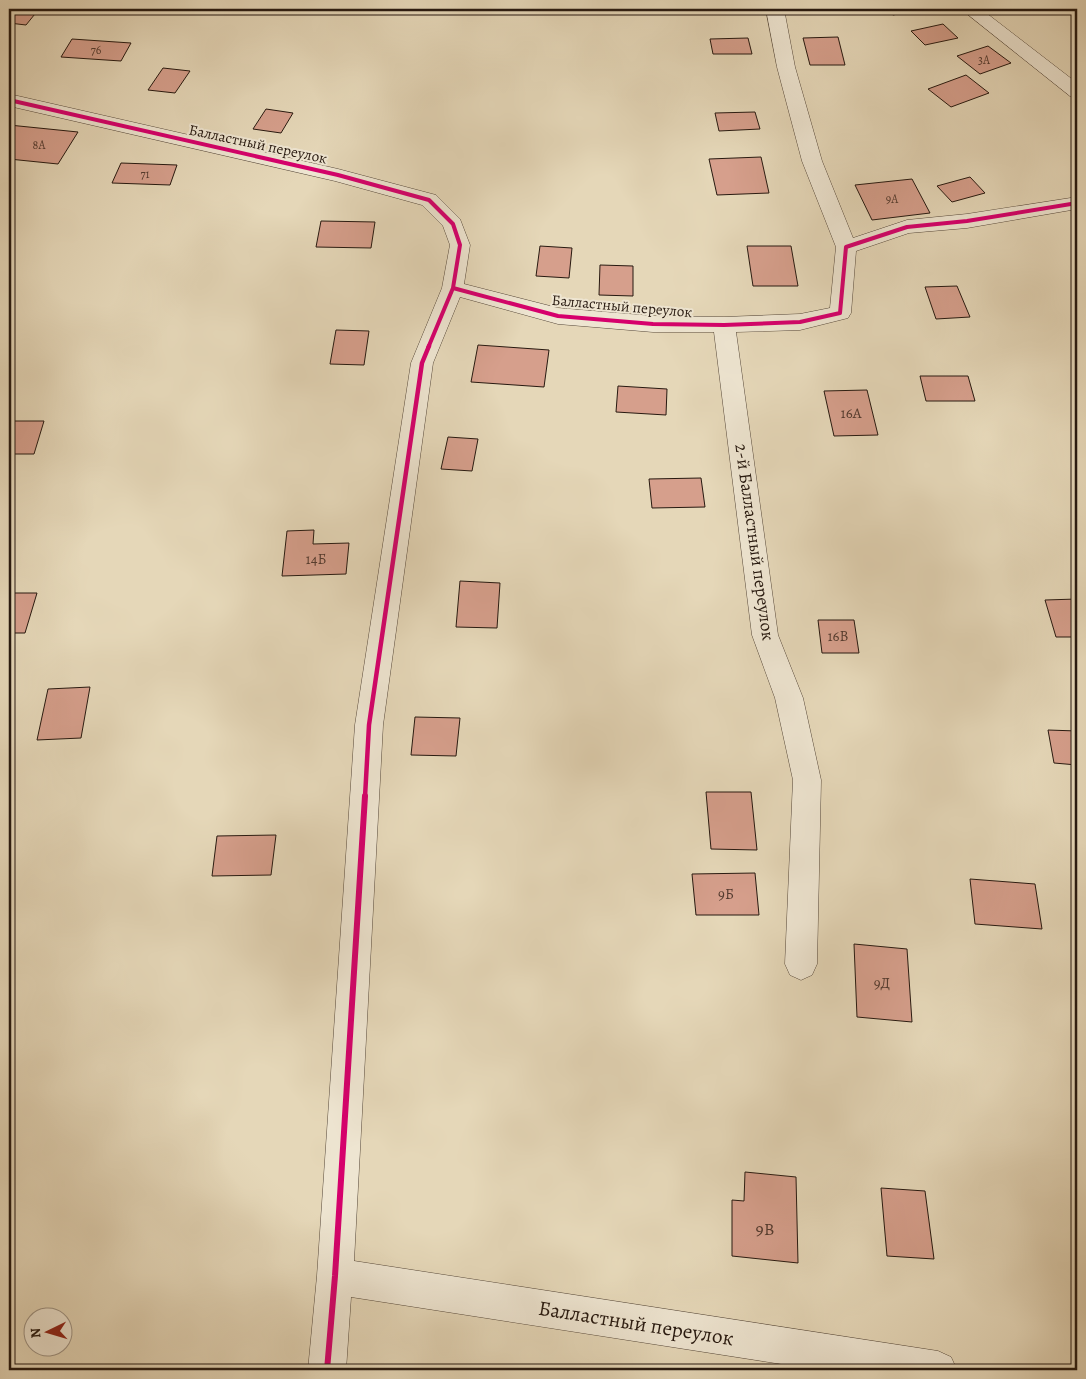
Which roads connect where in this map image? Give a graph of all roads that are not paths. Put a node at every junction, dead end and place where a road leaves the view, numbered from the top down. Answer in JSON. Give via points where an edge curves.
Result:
{"nodes":[{"id":1,"x":775,"y":9,"type":"edge"},
{"id":2,"x":970,"y":9,"type":"edge"},
{"id":3,"x":1077,"y":92,"type":"edge"},
{"id":4,"x":9,"y":100,"type":"edge"},
{"id":5,"x":1077,"y":203,"type":"edge"},
{"id":6,"x":846,"y":247,"type":"junction"},
{"id":7,"x":453,"y":288,"type":"junction"},
{"id":8,"x":724,"y":326,"type":"junction"},
{"id":9,"x":801,"y":964,"type":"dead end"},
{"id":10,"x":335,"y":1276,"type":"junction"},
{"id":11,"x":327,"y":1370,"type":"edge"},
{"id":12,"x":938,"y":1370,"type":"edge"}],
"edges":[{"from":1,"to":6,"type":"street","via":[[786,67],[812,161]]},
{"from":2,"to":3,"type":"street"},
{"from":4,"to":7,"type":"street","name":"Балластный переулок","via":[[338,174],[428,200],[453,224],[460,245]]},
{"from":5,"to":6,"type":"street","via":[[908,227]]},
{"from":6,"to":8,"type":"street","name":"Балластный переулок","via":[[840,313],[800,322]]},
{"from":7,"to":8,"type":"street","name":"Балластный переулок","via":[[558,316]]},
{"from":7,"to":10,"type":"street","via":[[422,363],[369,724]]},
{"from":8,"to":9,"type":"street","name":"2-й Балластный переулок","via":[[766,636],[789,698],[807,780]]},
{"from":10,"to":11,"type":"street"},
{"from":10,"to":12,"type":"street","name":"Балластный переулок"}]}
